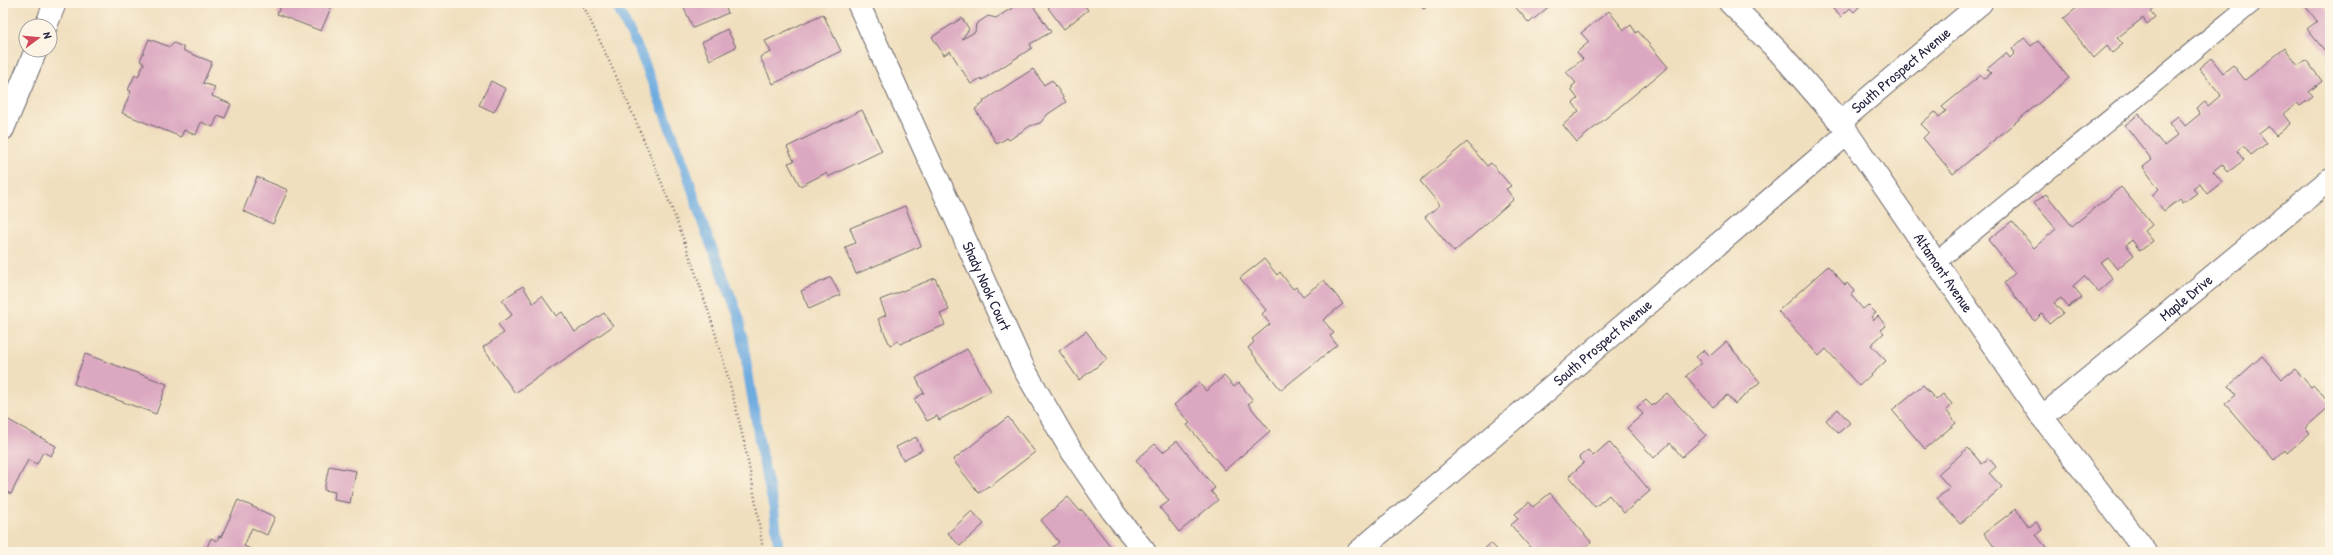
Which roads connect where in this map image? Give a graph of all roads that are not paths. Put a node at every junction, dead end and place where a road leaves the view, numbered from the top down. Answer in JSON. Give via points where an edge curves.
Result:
{"nodes":[{"id":1,"x":55,"y":3,"type":"edge"},
{"id":2,"x":858,"y":3,"type":"edge"},
{"id":3,"x":1730,"y":3,"type":"edge"},
{"id":4,"x":1981,"y":3,"type":"edge"},
{"id":5,"x":2252,"y":3,"type":"edge"},
{"id":6,"x":49,"y":18,"type":"edge"},
{"id":7,"x":33,"y":58,"type":"edge"},
{"id":8,"x":1844,"y":127,"type":"junction"},
{"id":9,"x":3,"y":129,"type":"edge"},
{"id":10,"x":2330,"y":179,"type":"edge"},
{"id":11,"x":1936,"y":262,"type":"junction"},
{"id":12,"x":2042,"y":417,"type":"junction"},
{"id":13,"x":1145,"y":552,"type":"edge"},
{"id":14,"x":1358,"y":552,"type":"edge"},
{"id":15,"x":2146,"y":552,"type":"edge"}],
"edges":[{"from":1,"to":6,"type":"street"},
{"from":2,"to":13,"type":"street","name":"Shady Nook Court","via":[[1024,369],[1073,453],[1113,512]]},
{"from":3,"to":8,"type":"street","name":"Altamont Avenue","via":[[1779,52]]},
{"from":4,"to":8,"type":"street","name":"South Prospect Avenue"},
{"from":5,"to":11,"type":"lane"},
{"from":7,"to":9,"type":"street"},
{"from":8,"to":11,"type":"street","name":"Altamont Avenue"},
{"from":8,"to":14,"type":"street","name":"South Prospect Avenue"},
{"from":10,"to":12,"type":"street","name":"Maple Drive"},
{"from":11,"to":12,"type":"street","name":"Altamont Avenue"},
{"from":12,"to":15,"type":"street","name":"Altamont Avenue"}]}
